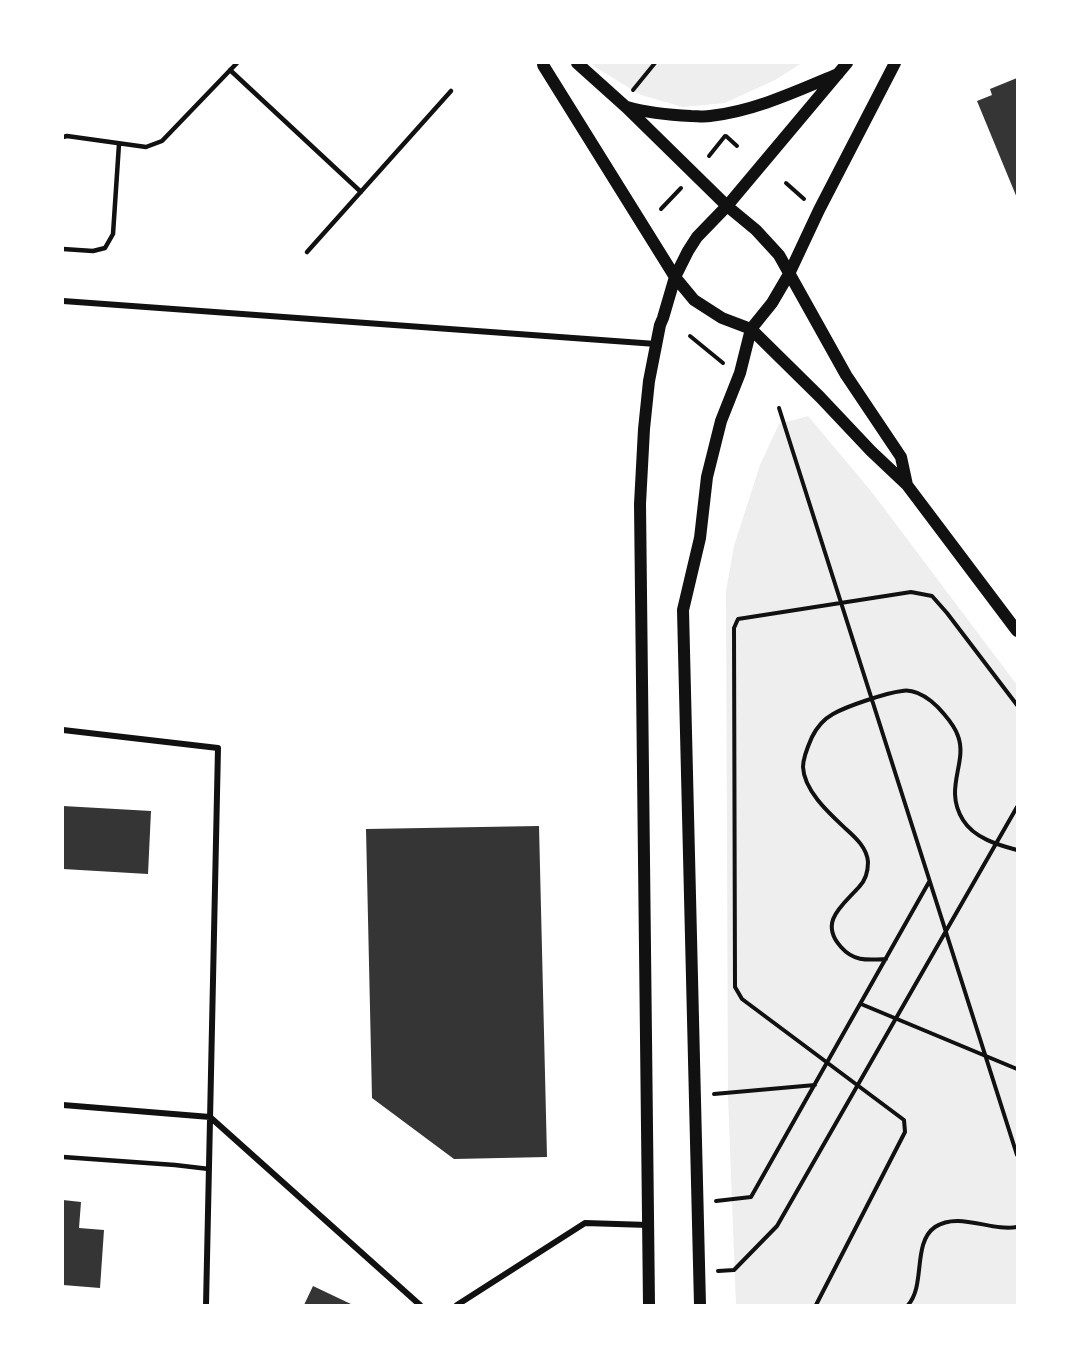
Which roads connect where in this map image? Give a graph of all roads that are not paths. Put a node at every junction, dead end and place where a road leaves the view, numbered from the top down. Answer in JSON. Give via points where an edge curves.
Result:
{"nodes":[{"id":1,"x":237,"y":63,"type":"edge"},
{"id":2,"x":544,"y":63,"type":"edge"},
{"id":3,"x":577,"y":63,"type":"edge"},
{"id":4,"x":847,"y":63,"type":"edge"},
{"id":5,"x":895,"y":63,"type":"edge"},
{"id":6,"x":230,"y":70,"type":"junction"},
{"id":7,"x":839,"y":74,"type":"junction"},
{"id":8,"x":451,"y":91,"type":"dead end"},
{"id":9,"x":627,"y":101,"type":"junction"},
{"id":10,"x":63,"y":136,"type":"edge"},
{"id":11,"x":119,"y":144,"type":"junction"},
{"id":12,"x":361,"y":192,"type":"junction"},
{"id":13,"x":727,"y":206,"type":"junction"},
{"id":14,"x":63,"y":249,"type":"edge"},
{"id":15,"x":307,"y":252,"type":"dead end"},
{"id":16,"x":789,"y":274,"type":"junction"},
{"id":17,"x":675,"y":277,"type":"junction"},
{"id":18,"x":63,"y":301,"type":"edge"},
{"id":19,"x":751,"y":329,"type":"junction"},
{"id":20,"x":656,"y":344,"type":"junction"},
{"id":21,"x":907,"y":485,"type":"junction"},
{"id":22,"x":1017,"y":632,"type":"edge"},
{"id":23,"x":63,"y":730,"type":"edge"},
{"id":24,"x":63,"y":1106,"type":"edge"},
{"id":25,"x":210,"y":1117,"type":"junction"},
{"id":26,"x":63,"y":1157,"type":"edge"},
{"id":27,"x":209,"y":1169,"type":"junction"},
{"id":28,"x":648,"y":1225,"type":"junction"},
{"id":29,"x":206,"y":1305,"type":"edge"},
{"id":30,"x":420,"y":1305,"type":"edge"},
{"id":31,"x":457,"y":1305,"type":"edge"},
{"id":32,"x":649,"y":1305,"type":"edge"},
{"id":33,"x":700,"y":1305,"type":"edge"}],
"edges":[{"from":1,"to":6,"type":"lane"},
{"from":2,"to":17,"type":"main road"},
{"from":3,"to":9,"type":"main road"},
{"from":4,"to":7,"type":"main road"},
{"from":5,"to":16,"type":"main road"},
{"from":6,"to":11,"type":"lane","via":[[162,141],[146,147]]},
{"from":6,"to":12,"type":"lane"},
{"from":7,"to":9,"type":"main road","via":[[776,99],[709,116],[655,114]]},
{"from":7,"to":13,"type":"main road"},
{"from":8,"to":12,"type":"lane"},
{"from":9,"to":13,"type":"main road"},
{"from":10,"to":11,"type":"lane"},
{"from":11,"to":14,"type":"lane","via":[[113,234],[105,248]]},
{"from":12,"to":15,"type":"lane"},
{"from":13,"to":16,"type":"main road","via":[[767,241]]},
{"from":13,"to":17,"type":"main road","via":[[697,237]]},
{"from":16,"to":19,"type":"main road"},
{"from":16,"to":21,"type":"main road","via":[[846,375],[901,457]]},
{"from":17,"to":19,"type":"main road","via":[[694,300],[722,318]]},
{"from":17,"to":20,"type":"main road"},
{"from":18,"to":20,"type":"street"},
{"from":19,"to":21,"type":"main road"},
{"from":19,"to":33,"type":"main road","via":[[707,477],[700,538],[682,610]]},
{"from":20,"to":28,"type":"main road","via":[[644,429],[640,504]]},
{"from":21,"to":22,"type":"main road"},
{"from":23,"to":25,"type":"street","via":[[218,748]]},
{"from":24,"to":25,"type":"street"},
{"from":25,"to":27,"type":"street"},
{"from":25,"to":30,"type":"street"},
{"from":26,"to":27,"type":"lane"},
{"from":27,"to":29,"type":"street"},
{"from":28,"to":31,"type":"street","via":[[585,1223]]},
{"from":28,"to":32,"type":"main road"}]}
